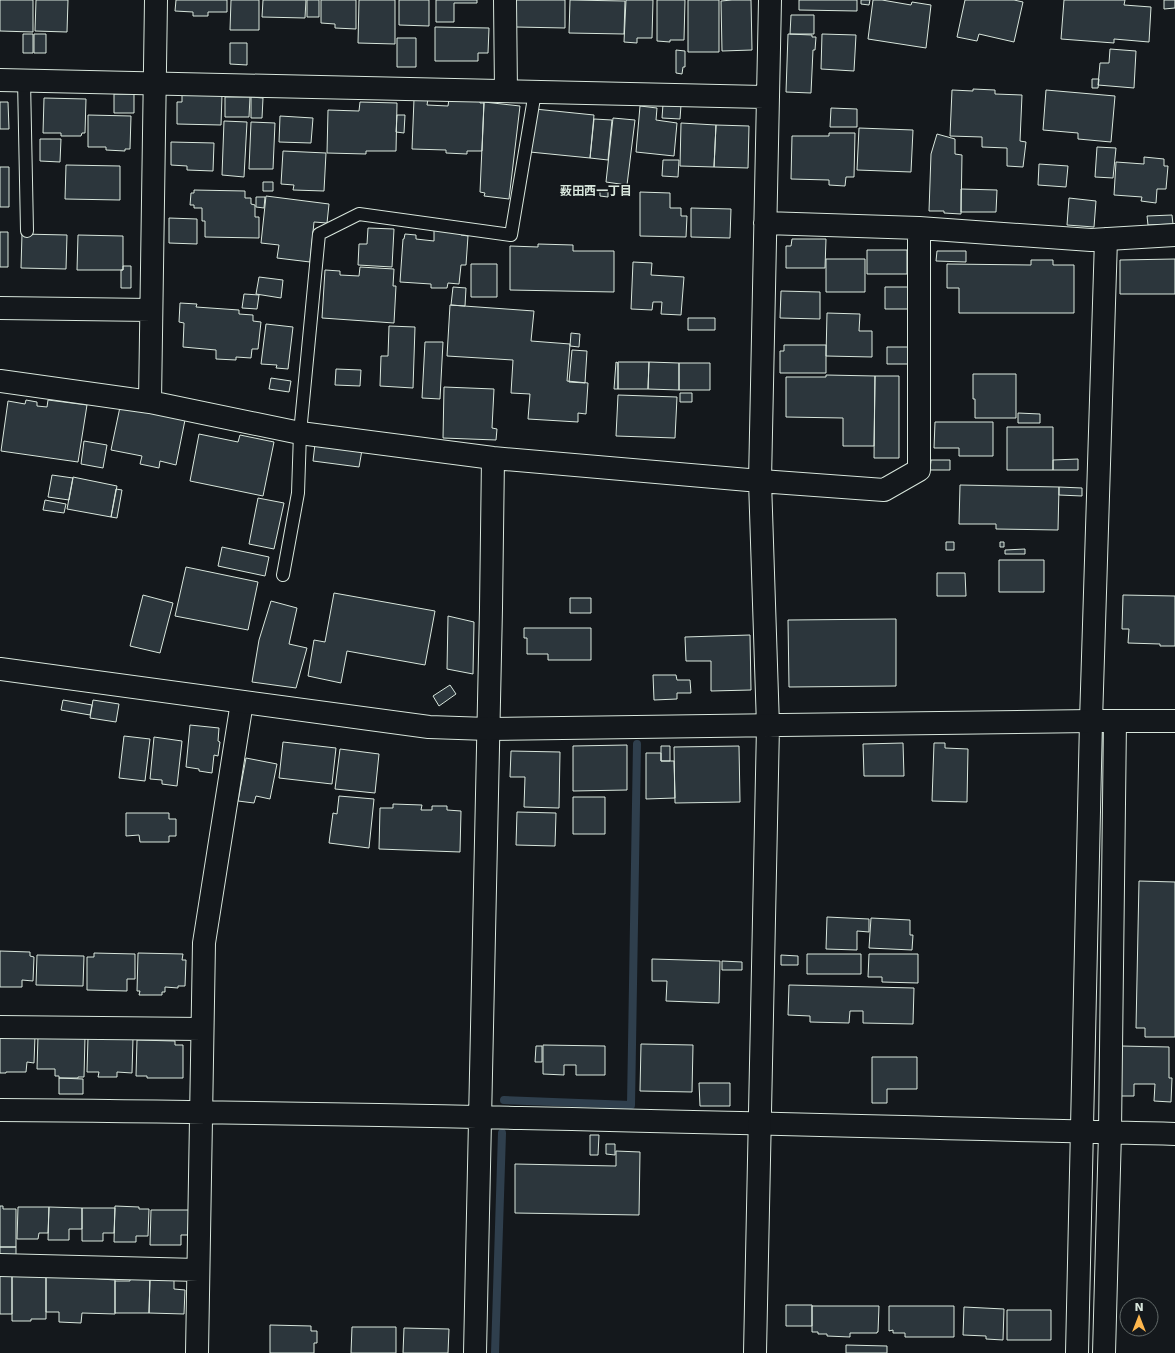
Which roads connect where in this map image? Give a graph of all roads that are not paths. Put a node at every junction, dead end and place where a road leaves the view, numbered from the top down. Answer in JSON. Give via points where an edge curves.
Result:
{"nodes":[{"id":1,"x":156,"y":0,"type":"edge"},
{"id":2,"x":505,"y":0,"type":"edge"},
{"id":3,"x":770,"y":0,"type":"edge"},
{"id":4,"x":0,"y":80,"type":"edge"},
{"id":5,"x":24,"y":80,"type":"junction"},
{"id":6,"x":154,"y":83,"type":"junction"},
{"id":7,"x":506,"y":91,"type":"junction"},
{"id":8,"x":535,"y":92,"type":"junction"},
{"id":9,"x":768,"y":97,"type":"junction"},
{"id":10,"x":765,"y":223,"type":"junction"},
{"id":11,"x":919,"y":228,"type":"junction"},
{"id":12,"x":27,"y":231,"type":"dead end"},
{"id":13,"x":1175,"y":235,"type":"edge"},
{"id":14,"x":1106,"y":240,"type":"junction"},
{"id":15,"x":0,"y":308,"type":"edge"},
{"id":16,"x":151,"y":310,"type":"junction"},
{"id":17,"x":0,"y":381,"type":"edge"},
{"id":18,"x":150,"y":402,"type":"junction"},
{"id":19,"x":300,"y":433,"type":"junction"},
{"id":20,"x":493,"y":458,"type":"junction"},
{"id":21,"x":760,"y":481,"type":"junction"},
{"id":22,"x":283,"y":575,"type":"dead end"},
{"id":23,"x":0,"y":668,"type":"edge"},
{"id":24,"x":242,"y":702,"type":"junction"},
{"id":25,"x":1091,"y":720,"type":"junction"},
{"id":26,"x":1115,"y":720,"type":"junction"},
{"id":27,"x":1175,"y":720,"type":"edge"},
{"id":28,"x":768,"y":726,"type":"junction"},
{"id":29,"x":488,"y":729,"type":"junction"},
{"id":30,"x":0,"y":1027,"type":"edge"},
{"id":31,"x":202,"y":1030,"type":"junction"},
{"id":32,"x":0,"y":1110,"type":"edge"},
{"id":33,"x":201,"y":1112,"type":"junction"},
{"id":34,"x":480,"y":1117,"type":"junction"},
{"id":35,"x":759,"y":1124,"type":"junction"},
{"id":36,"x":1082,"y":1132,"type":"junction"},
{"id":37,"x":1110,"y":1132,"type":"junction"},
{"id":38,"x":1175,"y":1134,"type":"edge"},
{"id":39,"x":0,"y":1265,"type":"edge"},
{"id":40,"x":198,"y":1270,"type":"junction"},
{"id":41,"x":197,"y":1353,"type":"edge"},
{"id":42,"x":475,"y":1353,"type":"edge"},
{"id":43,"x":754,"y":1353,"type":"edge"},
{"id":44,"x":1077,"y":1353,"type":"edge"},
{"id":45,"x":1104,"y":1353,"type":"edge"}],
"edges":[{"from":1,"to":6,"type":"street"},
{"from":2,"to":7,"type":"street"},
{"from":3,"to":9,"type":"street"},
{"from":4,"to":5,"type":"street"},
{"from":5,"to":6,"type":"street"},
{"from":5,"to":12,"type":"lane"},
{"from":6,"to":7,"type":"street"},
{"from":6,"to":16,"type":"street"},
{"from":7,"to":8,"type":"street"},
{"from":8,"to":9,"type":"street"},
{"from":8,"to":19,"type":"lane","via":[[511,235],[359,214],[319,234]]},
{"from":9,"to":10,"type":"street"},
{"from":10,"to":11,"type":"street"},
{"from":10,"to":21,"type":"street"},
{"from":11,"to":14,"type":"street"},
{"from":11,"to":21,"type":"street","via":[[919,470],[884,490]]},
{"from":13,"to":14,"type":"street"},
{"from":14,"to":25,"type":"street"},
{"from":15,"to":16,"type":"street"},
{"from":16,"to":18,"type":"street"},
{"from":17,"to":18,"type":"street"},
{"from":18,"to":19,"type":"street"},
{"from":19,"to":20,"type":"street"},
{"from":19,"to":22,"type":"lane","via":[[298,494]]},
{"from":20,"to":21,"type":"street"},
{"from":20,"to":29,"type":"street"},
{"from":21,"to":28,"type":"street"},
{"from":23,"to":24,"type":"street"},
{"from":24,"to":29,"type":"street","via":[[430,727]]},
{"from":24,"to":31,"type":"street","via":[[204,943]]},
{"from":25,"to":26,"type":"street"},
{"from":25,"to":28,"type":"street"},
{"from":25,"to":36,"type":"street"},
{"from":26,"to":27,"type":"street"},
{"from":26,"to":37,"type":"street"},
{"from":28,"to":29,"type":"street"},
{"from":28,"to":35,"type":"street"},
{"from":29,"to":34,"type":"street"},
{"from":30,"to":31,"type":"street"},
{"from":31,"to":33,"type":"street"},
{"from":32,"to":33,"type":"street"},
{"from":33,"to":34,"type":"street"},
{"from":33,"to":40,"type":"street"},
{"from":34,"to":35,"type":"street"},
{"from":34,"to":42,"type":"street"},
{"from":35,"to":36,"type":"street"},
{"from":35,"to":43,"type":"street"},
{"from":36,"to":37,"type":"street"},
{"from":36,"to":44,"type":"street"},
{"from":37,"to":38,"type":"street"},
{"from":37,"to":45,"type":"street"},
{"from":39,"to":40,"type":"street"},
{"from":40,"to":41,"type":"street"}]}
